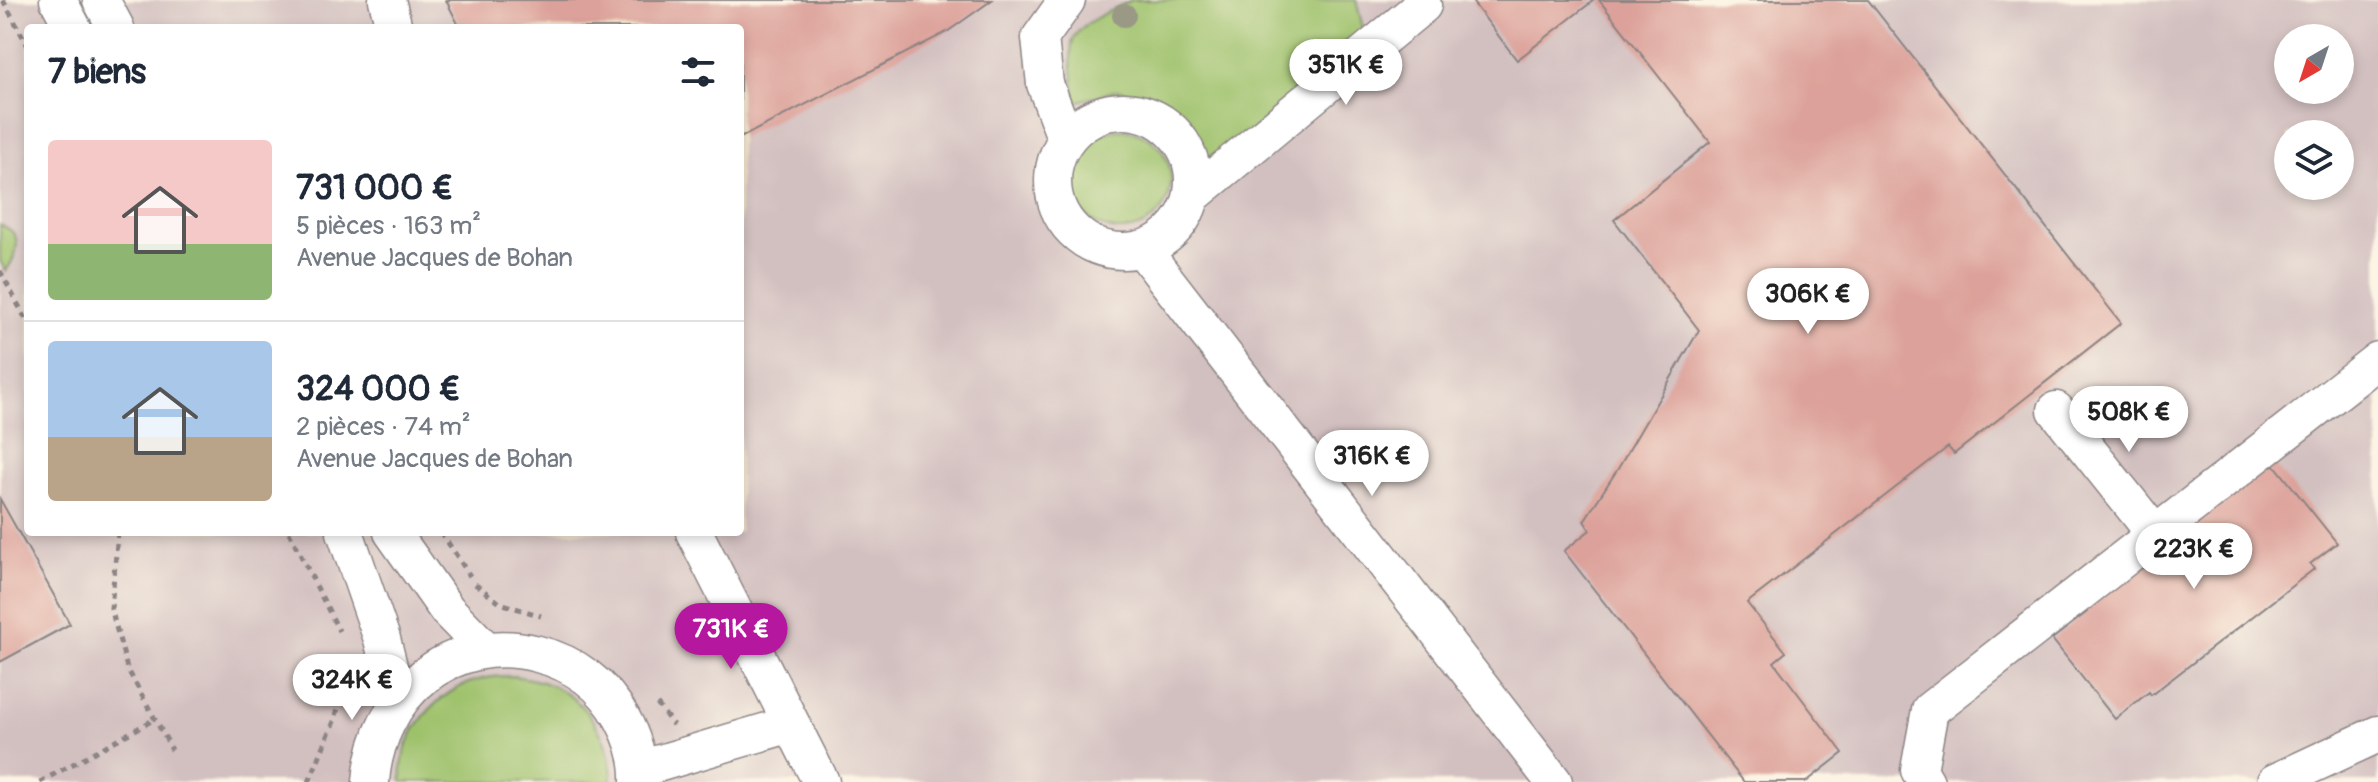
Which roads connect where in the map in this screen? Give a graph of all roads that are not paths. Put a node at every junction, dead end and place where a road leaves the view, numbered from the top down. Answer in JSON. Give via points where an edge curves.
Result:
{"nodes":[{"id":1,"x":58,"y":0,"type":"edge"},
{"id":2,"x":101,"y":0,"type":"edge"},
{"id":3,"x":387,"y":0,"type":"edge"},
{"id":4,"x":1067,"y":0,"type":"edge"},
{"id":5,"x":1420,"y":0,"type":"edge"},
{"id":6,"x":71,"y":24,"type":"edge"},
{"id":7,"x":114,"y":24,"type":"edge"},
{"id":8,"x":393,"y":24,"type":"edge"},
{"id":9,"x":1066,"y":140,"type":"junction"},
{"id":10,"x":1193,"y":195,"type":"junction"},
{"id":11,"x":1143,"y":250,"type":"junction"},
{"id":12,"x":2378,"y":360,"type":"edge"},
{"id":13,"x":2056,"y":410,"type":"dead end"},
{"id":14,"x":2155,"y":534,"type":"junction"},
{"id":15,"x":346,"y":536,"type":"edge"},
{"id":16,"x":395,"y":536,"type":"edge"},
{"id":17,"x":696,"y":536,"type":"edge"},
{"id":18,"x":486,"y":650,"type":"junction"},
{"id":19,"x":398,"y":702,"type":"junction"},
{"id":20,"x":791,"y":724,"type":"junction"},
{"id":21,"x":2378,"y":734,"type":"edge"},
{"id":22,"x":639,"y":776,"type":"edge"},
{"id":23,"x":370,"y":782,"type":"edge"},
{"id":24,"x":821,"y":782,"type":"edge"},
{"id":25,"x":1554,"y":782,"type":"edge"},
{"id":26,"x":1926,"y":782,"type":"edge"},
{"id":27,"x":2275,"y":782,"type":"edge"}],
"edges":[{"from":1,"to":6,"type":"street"},
{"from":2,"to":7,"type":"street"},
{"from":3,"to":8,"type":"street"},
{"from":4,"to":9,"type":"street","via":[[1040,38],[1045,84]]},
{"from":5,"to":10,"type":"street","via":[[1423,5]]},
{"from":9,"to":10,"type":"street","via":[[1083,123],[1104,113],[1128,110],[1152,116],[1186,148],[1194,171]]},
{"from":9,"to":11,"type":"street","via":[[1053,170],[1061,216],[1097,247]]},
{"from":10,"to":11,"type":"street","via":[[1176,229]]},
{"from":11,"to":25,"type":"street"},
{"from":12,"to":14,"type":"street"},
{"from":13,"to":14,"type":"street"},
{"from":14,"to":26,"type":"street","via":[[1930,710],[1919,770]]},
{"from":15,"to":19,"type":"street"},
{"from":16,"to":18,"type":"street","via":[[447,610]]},
{"from":17,"to":20,"type":"street"},
{"from":18,"to":19,"type":"street","via":[[434,669]]},
{"from":18,"to":22,"type":"street","via":[[522,650],[557,659],[589,677],[613,703],[631,735]]},
{"from":19,"to":23,"type":"street","via":[[381,730]]},
{"from":20,"to":22,"type":"street"},
{"from":20,"to":24,"type":"street"},
{"from":21,"to":27,"type":"street"}]}
